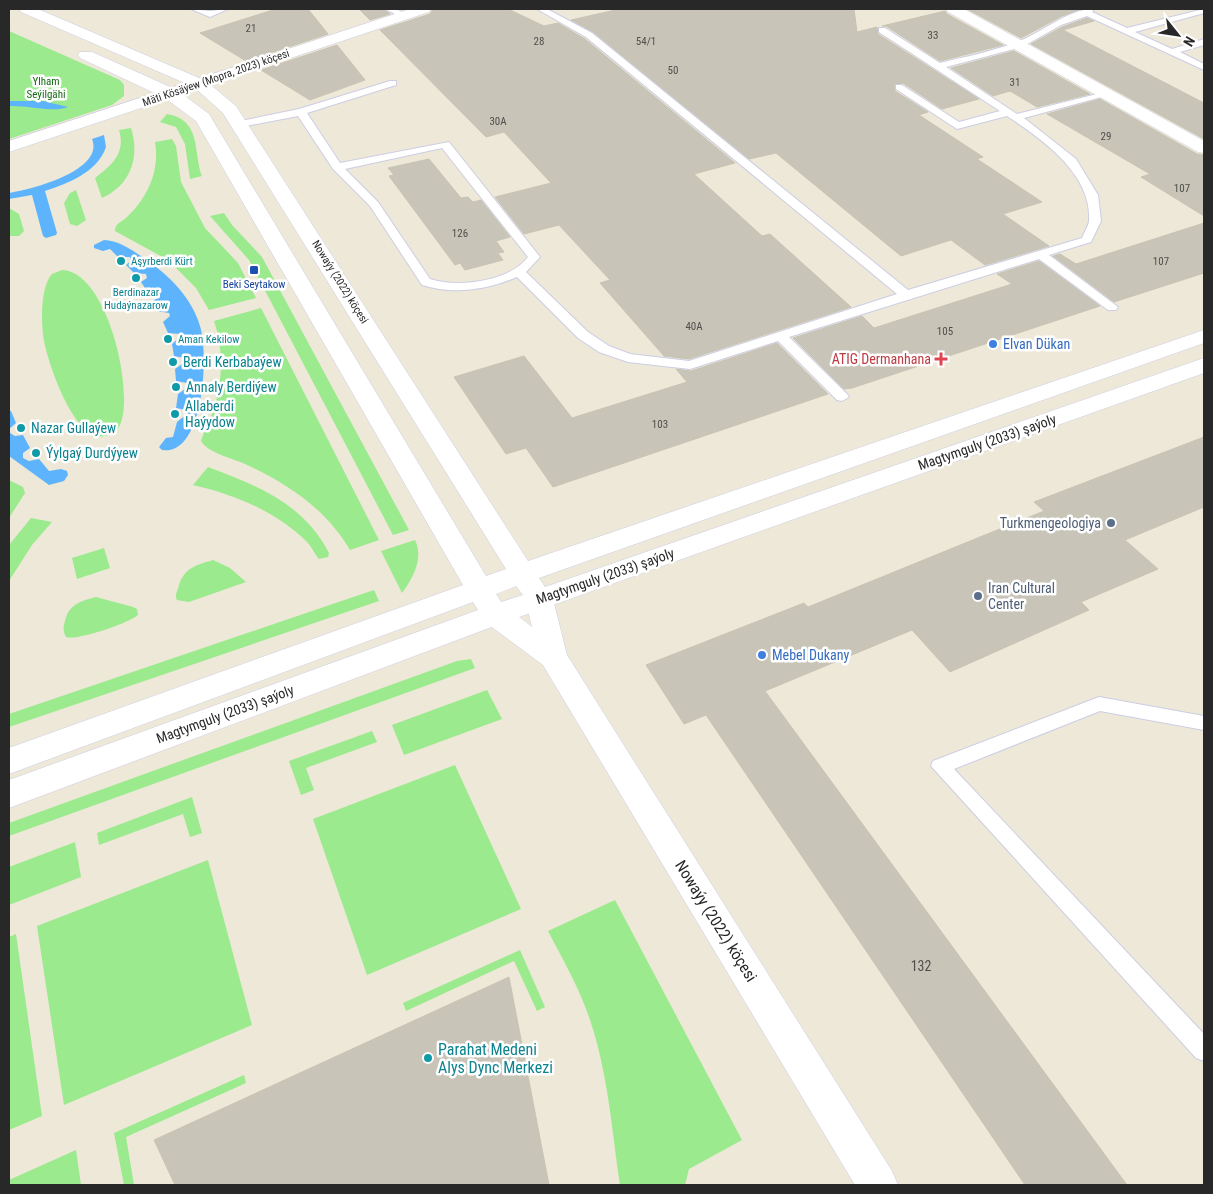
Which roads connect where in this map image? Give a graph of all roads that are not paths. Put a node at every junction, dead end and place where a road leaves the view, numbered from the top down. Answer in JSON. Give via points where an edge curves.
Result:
{"nodes":[{"id":1,"x":26,"y":9,"type":"edge"},
{"id":2,"x":195,"y":9,"type":"edge"},
{"id":3,"x":224,"y":9,"type":"edge"},
{"id":4,"x":424,"y":9,"type":"edge"},
{"id":5,"x":541,"y":9,"type":"edge"},
{"id":6,"x":953,"y":9,"type":"edge"},
{"id":7,"x":1204,"y":10,"type":"edge"},
{"id":8,"x":1089,"y":11,"type":"edge"},
{"id":9,"x":396,"y":12,"type":"edge"},
{"id":10,"x":9,"y":21,"type":"edge"},
{"id":11,"x":882,"y":30,"type":"dead end"},
{"id":12,"x":1127,"y":31,"type":"junction"},
{"id":13,"x":1204,"y":42,"type":"edge"},
{"id":14,"x":1019,"y":45,"type":"junction"},
{"id":15,"x":1171,"y":52,"type":"junction"},
{"id":16,"x":940,"y":66,"type":"junction"},
{"id":17,"x":1204,"y":67,"type":"edge"},
{"id":18,"x":393,"y":83,"type":"dead end"},
{"id":19,"x":200,"y":84,"type":"junction"},
{"id":20,"x":899,"y":87,"type":"dead end"},
{"id":21,"x":1106,"y":93,"type":"junction"},
{"id":22,"x":171,"y":94,"type":"junction"},
{"id":23,"x":301,"y":112,"type":"junction"},
{"id":24,"x":1013,"y":115,"type":"junction"},
{"id":25,"x":241,"y":124,"type":"junction"},
{"id":26,"x":9,"y":147,"type":"edge"},
{"id":27,"x":1204,"y":148,"type":"edge"},
{"id":28,"x":337,"y":167,"type":"junction"},
{"id":29,"x":1040,"y":254,"type":"junction"},
{"id":30,"x":520,"y":273,"type":"junction"},
{"id":31,"x":906,"y":295,"type":"junction"},
{"id":32,"x":1112,"y":307,"type":"dead end"},
{"id":33,"x":1204,"y":336,"type":"edge"},
{"id":34,"x":782,"y":337,"type":"junction"},
{"id":35,"x":1204,"y":365,"type":"edge"},
{"id":36,"x":842,"y":397,"type":"dead end"},
{"id":37,"x":522,"y":573,"type":"junction"},
{"id":38,"x":480,"y":589,"type":"junction"},
{"id":39,"x":539,"y":599,"type":"junction"},
{"id":40,"x":495,"y":615,"type":"junction"},
{"id":41,"x":553,"y":657,"type":"junction"},
{"id":42,"x":1204,"y":723,"type":"edge"},
{"id":43,"x":9,"y":761,"type":"edge"},
{"id":44,"x":9,"y":794,"type":"edge"},
{"id":45,"x":1204,"y":1050,"type":"edge"},
{"id":46,"x":878,"y":1185,"type":"edge"}],
"edges":[{"from":1,"to":19,"type":"main road","name":"Nowaýy (2022) köçesi"},
{"from":2,"to":3,"type":"lane","via":[[210,14]]},
{"from":4,"to":9,"type":"main road","name":"Mäti Kösäýew (Mopra, 2023) köçesi"},
{"from":5,"to":31,"type":"lane","via":[[589,35]]},
{"from":6,"to":14,"type":"main road"},
{"from":7,"to":12,"type":"lane"},
{"from":8,"to":12,"type":"lane"},
{"from":8,"to":14,"type":"lane","via":[[1058,23]]},
{"from":9,"to":19,"type":"main road","name":"Mäti Kösäýew (Mopra, 2023) köçesi"},
{"from":10,"to":22,"type":"main road","name":"Nowaýy (2022) köçesi"},
{"from":11,"to":16,"type":"lane"},
{"from":12,"to":15,"type":"lane"},
{"from":13,"to":15,"type":"lane"},
{"from":14,"to":16,"type":"lane"},
{"from":14,"to":21,"type":"main road"},
{"from":15,"to":17,"type":"lane"},
{"from":16,"to":24,"type":"lane"},
{"from":18,"to":23,"type":"lane"},
{"from":19,"to":22,"type":"main road","name":"Mäti Kösäýew (Mopra, 2023) köçesi"},
{"from":19,"to":25,"type":"main road","name":"Nowaýy (2022) köçesi"},
{"from":20,"to":24,"type":"lane","via":[[957,126]]},
{"from":21,"to":24,"type":"lane"},
{"from":21,"to":27,"type":"main road"},
{"from":22,"to":26,"type":"main road","name":"Mäti Kösäýew (Mopra, 2023) köçesi"},
{"from":22,"to":38,"type":"main road","name":"Nowaýy (2022) köçesi","via":[[202,118],[220,146]]},
{"from":23,"to":25,"type":"lane"},
{"from":23,"to":28,"type":"lane"},
{"from":24,"to":29,"type":"lane","via":[[1072,161],[1092,195],[1095,221],[1087,240]]},
{"from":25,"to":37,"type":"main road","name":"Nowaýy (2022) köçesi"},
{"from":28,"to":30,"type":"lane","via":[[374,204],[426,282],[444,287],[466,286]]},
{"from":28,"to":30,"type":"lane","via":[[445,144],[534,258]]},
{"from":29,"to":31,"type":"lane"},
{"from":29,"to":32,"type":"lane"},
{"from":30,"to":34,"type":"lane","via":[[583,335],[604,349],[628,358],[690,365]]},
{"from":31,"to":34,"type":"lane"},
{"from":33,"to":37,"type":"main road","name":"Magtymguly (2033) şaýoly"},
{"from":34,"to":36,"type":"lane"},
{"from":35,"to":39,"type":"main road","name":"Magtymguly (2033) şaýoly"},
{"from":37,"to":38,"type":"main road","name":"Magtymguly (2033) şaýoly"},
{"from":37,"to":39,"type":"main road","name":"Nowaýy (2022) köçesi"},
{"from":38,"to":40,"type":"main road","name":"Nowaýy (2022) köçesi"},
{"from":38,"to":43,"type":"main road","name":"Magtymguly (2033) şaýoly"},
{"from":39,"to":40,"type":"main road","name":"Magtymguly (2033) şaýoly"},
{"from":39,"to":41,"type":"main road","name":"Nowaýy (2022) köçesi"},
{"from":40,"to":41,"type":"main road","name":"Nowaýy (2022) köçesi"},
{"from":40,"to":44,"type":"main road","name":"Magtymguly (2033) şaýoly"},
{"from":41,"to":46,"type":"main road","name":"Nowaýy (2022) köçesi"},
{"from":42,"to":45,"type":"lane","via":[[1099,704],[940,766]]}]}
